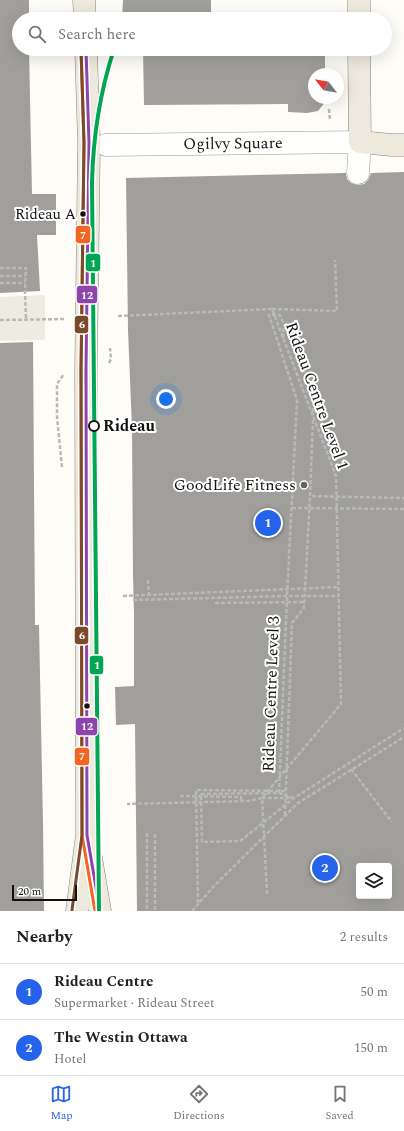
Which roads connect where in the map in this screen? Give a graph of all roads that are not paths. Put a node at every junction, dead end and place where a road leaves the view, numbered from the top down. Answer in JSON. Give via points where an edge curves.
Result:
{"nodes":[{"id":1,"x":84,"y":0,"type":"edge"},
{"id":2,"x":359,"y":0,"type":"edge"},
{"id":3,"x":85,"y":12,"type":"edge"},
{"id":4,"x":359,"y":12,"type":"edge"},
{"id":5,"x":86,"y":56,"type":"edge"},
{"id":6,"x":359,"y":56,"type":"edge"},
{"id":7,"x":360,"y":142,"type":"junction"},
{"id":8,"x":106,"y":145,"type":"dead end"},
{"id":9,"x":404,"y":145,"type":"edge"},
{"id":10,"x":358,"y":173,"type":"dead end"},
{"id":11,"x":87,"y":835,"type":"junction"},
{"id":12,"x":77,"y":911,"type":"edge"},
{"id":13,"x":100,"y":911,"type":"edge"}],
"edges":[{"from":1,"to":3,"type":"main road"},
{"from":2,"to":4,"type":"main road"},
{"from":5,"to":11,"type":"main road","via":[[89,143],[86,393]]},
{"from":6,"to":7,"type":"main road"},
{"from":7,"to":8,"type":"street","name":"Ogilvy Square"},
{"from":7,"to":9,"type":"main road"},
{"from":7,"to":10,"type":"street"},
{"from":11,"to":12,"type":"main road"},
{"from":11,"to":13,"type":"main road"}]}
